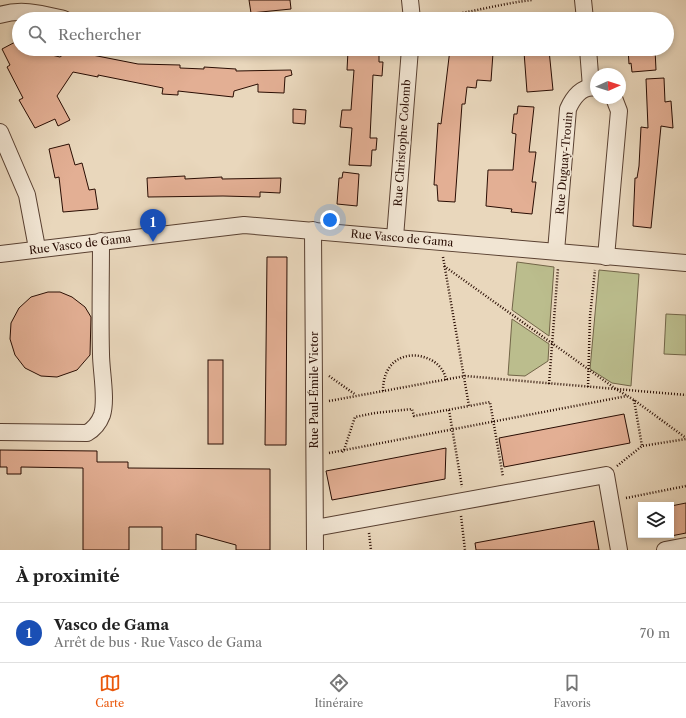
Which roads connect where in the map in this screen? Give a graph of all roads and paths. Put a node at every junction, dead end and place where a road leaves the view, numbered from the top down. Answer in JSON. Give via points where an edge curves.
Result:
{"nodes":[{"id":1,"x":410,"y":0,"type":"edge"},
{"id":2,"x":532,"y":0,"type":"edge"},
{"id":3,"x":583,"y":0,"type":"edge"},
{"id":4,"x":34,"y":12,"type":"edge"},
{"id":5,"x":411,"y":12,"type":"edge"},
{"id":6,"x":469,"y":12,"type":"edge"},
{"id":7,"x":584,"y":12,"type":"edge"},
{"id":8,"x":0,"y":15,"type":"edge"},
{"id":9,"x":409,"y":56,"type":"edge"},
{"id":10,"x":589,"y":56,"type":"edge"},
{"id":11,"x":591,"y":68,"type":"edge"},
{"id":12,"x":590,"y":88,"type":"edge"},
{"id":13,"x":616,"y":104,"type":"edge"},
{"id":14,"x":0,"y":132,"type":"edge"},
{"id":15,"x":314,"y":230,"type":"junction"},
{"id":16,"x":395,"y":237,"type":"junction"},
{"id":17,"x":442,"y":240,"type":"junction"},
{"id":18,"x":102,"y":241,"type":"junction"},
{"id":19,"x":37,"y":248,"type":"junction"},
{"id":20,"x":558,"y":252,"type":"junction"},
{"id":21,"x":0,"y":254,"type":"edge"},
{"id":22,"x":601,"y":256,"type":"junction"},
{"id":23,"x":686,"y":263,"type":"edge"},
{"id":24,"x":444,"y":266,"type":"junction"},
{"id":25,"x":553,"y":342,"type":"junction"},
{"id":26,"x":314,"y":366,"type":"junction"},
{"id":27,"x":588,"y":369,"type":"junction"},
{"id":28,"x":465,"y":376,"type":"junction"},
{"id":29,"x":446,"y":380,"type":"junction"},
{"id":30,"x":549,"y":384,"type":"junction"},
{"id":31,"x":588,"y":387,"type":"junction"},
{"id":32,"x":616,"y":388,"type":"junction"},
{"id":33,"x":383,"y":391,"type":"junction"},
{"id":34,"x":686,"y":394,"type":"edge"},
{"id":35,"x":356,"y":395,"type":"junction"},
{"id":36,"x":627,"y":396,"type":"junction"},
{"id":37,"x":634,"y":400,"type":"junction"},
{"id":38,"x":314,"y":404,"type":"junction"},
{"id":39,"x":469,"y":406,"type":"junction"},
{"id":40,"x":449,"y":410,"type":"junction"},
{"id":41,"x":494,"y":422,"type":"junction"},
{"id":42,"x":452,"y":430,"type":"junction"},
{"id":43,"x":0,"y":432,"type":"edge"},
{"id":44,"x":686,"y":439,"type":"edge"},
{"id":45,"x":642,"y":446,"type":"junction"},
{"id":46,"x":340,"y":452,"type":"junction"},
{"id":47,"x":314,"y":454,"type":"junction"},
{"id":48,"x":606,"y":475,"type":"junction"},
{"id":49,"x":686,"y":486,"type":"edge"},
{"id":50,"x":506,"y":493,"type":"junction"},
{"id":51,"x":462,"y":501,"type":"junction"},
{"id":52,"x":611,"y":501,"type":"junction"},
{"id":53,"x":315,"y":528,"type":"junction"},
{"id":54,"x":686,"y":546,"type":"edge"},
{"id":55,"x":315,"y":550,"type":"edge"},
{"id":56,"x":465,"y":550,"type":"edge"},
{"id":57,"x":619,"y":550,"type":"edge"},
{"id":58,"x":665,"y":550,"type":"edge"}],
"edges":[{"from":1,"to":5,"type":"street"},
{"from":2,"to":6,"type":"path"},
{"from":3,"to":7,"type":"street"},
{"from":4,"to":8,"type":"street","via":[[9,12]]},
{"from":9,"to":16,"type":"street","name":"Rue Christophe Colomb"},
{"from":10,"to":11,"type":"street","name":"Rue Duguay-Trouin"},
{"from":12,"to":20,"type":"street","name":"Rue Duguay-Trouin","via":[[581,91],[572,99],[568,109]]},
{"from":13,"to":22,"type":"street","via":[[619,111]]},
{"from":14,"to":19,"type":"street","via":[[27,196]]},
{"from":15,"to":16,"type":"street","name":"Rue Vasco de Gama"},
{"from":15,"to":18,"type":"street","name":"Rue Vasco de Gama","via":[[244,225]]},
{"from":15,"to":26,"type":"street","name":"Rue Paul-Émile Victor"},
{"from":16,"to":17,"type":"street","name":"Rue Vasco de Gama"},
{"from":17,"to":20,"type":"street","name":"Rue Vasco de Gama"},
{"from":17,"to":24,"type":"path"},
{"from":18,"to":19,"type":"street","name":"Rue Vasco de Gama"},
{"from":18,"to":43,"type":"street","via":[[103,401],[99,421],[86,433]]},
{"from":19,"to":21,"type":"street","name":"Rue Vasco de Gama"},
{"from":20,"to":22,"type":"street","name":"Rue Vasco de Gama"},
{"from":20,"to":25,"type":"path"},
{"from":22,"to":23,"type":"street","name":"Rue Vasco de Gama"},
{"from":22,"to":27,"type":"path"},
{"from":24,"to":25,"type":"path"},
{"from":24,"to":28,"type":"path"},
{"from":25,"to":27,"type":"path"},
{"from":25,"to":30,"type":"path"},
{"from":26,"to":35,"type":"path"},
{"from":26,"to":38,"type":"street","name":"Rue Paul-Émile Victor"},
{"from":27,"to":31,"type":"path"},
{"from":27,"to":32,"type":"path"},
{"from":28,"to":29,"type":"path"},
{"from":28,"to":30,"type":"path"},
{"from":28,"to":39,"type":"path"},
{"from":29,"to":33,"type":"path"},
{"from":29,"to":33,"type":"path","via":[[445,373],[432,361],[408,355],[394,361],[388,368],[383,379]]},
{"from":30,"to":31,"type":"path"},
{"from":31,"to":32,"type":"path"},
{"from":32,"to":34,"type":"path"},
{"from":32,"to":36,"type":"path"},
{"from":33,"to":35,"type":"path"},
{"from":35,"to":38,"type":"path"},
{"from":36,"to":37,"type":"path"},
{"from":36,"to":41,"type":"path"},
{"from":37,"to":44,"type":"path"},
{"from":37,"to":45,"type":"path"},
{"from":38,"to":47,"type":"street","name":"Rue Paul-Émile Victor"},
{"from":39,"to":40,"type":"path"},
{"from":39,"to":41,"type":"path","via":[[490,402]]},
{"from":40,"to":42,"type":"path"},
{"from":40,"to":46,"type":"path","via":[[414,416],[412,409],[375,412],[355,417],[344,450]]},
{"from":41,"to":42,"type":"path"},
{"from":41,"to":50,"type":"path"},
{"from":42,"to":46,"type":"path"},
{"from":42,"to":51,"type":"path"},
{"from":44,"to":45,"type":"path"},
{"from":45,"to":48,"type":"path"},
{"from":46,"to":47,"type":"path"},
{"from":47,"to":53,"type":"street","name":"Rue Paul-Émile Victor"},
{"from":48,"to":50,"type":"street"},
{"from":48,"to":52,"type":"street"},
{"from":49,"to":52,"type":"path"},
{"from":50,"to":51,"type":"street"},
{"from":51,"to":53,"type":"street"},
{"from":51,"to":56,"type":"path"},
{"from":52,"to":57,"type":"street"},
{"from":53,"to":55,"type":"street","name":"Rue Paul-Émile Victor"},
{"from":54,"to":58,"type":"street"}]}
